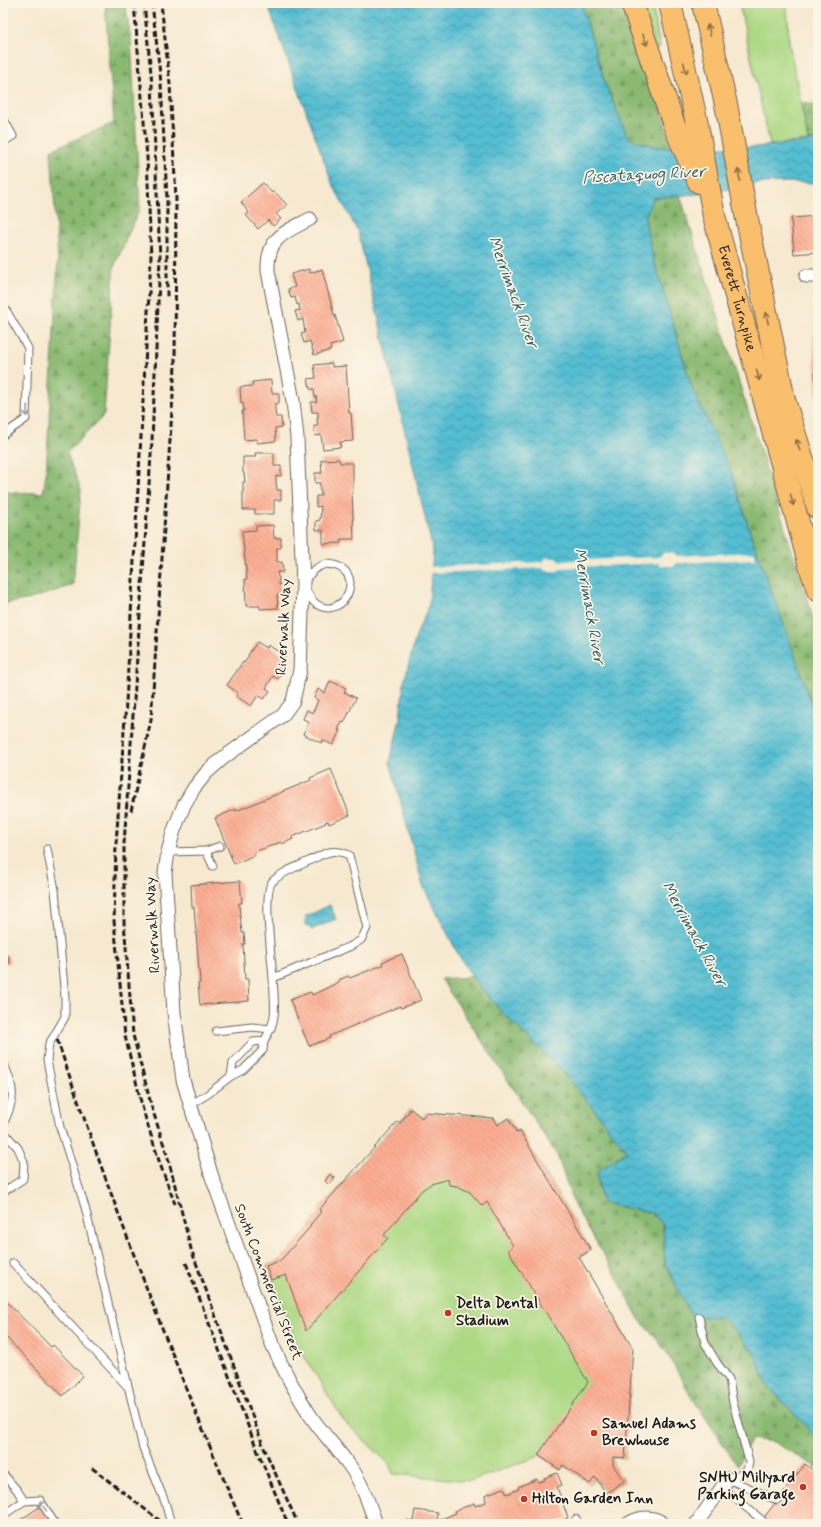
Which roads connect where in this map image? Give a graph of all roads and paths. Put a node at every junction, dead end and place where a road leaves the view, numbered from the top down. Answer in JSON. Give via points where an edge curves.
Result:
{"nodes":[{"id":1,"x":632,"y":3,"type":"edge"},
{"id":2,"x":670,"y":3,"type":"edge"},
{"id":3,"x":703,"y":3,"type":"edge"},
{"id":4,"x":3,"y":118,"type":"edge"},
{"id":5,"x":3,"y":142,"type":"edge"},
{"id":6,"x":714,"y":216,"type":"junction"},
{"id":7,"x":310,"y":219,"type":"dead end"},
{"id":8,"x":3,"y":305,"type":"edge"},
{"id":9,"x":3,"y":434,"type":"edge"},
{"id":10,"x":818,"y":508,"type":"edge"},
{"id":11,"x":303,"y":584,"type":"junction"},
{"id":12,"x":818,"y":590,"type":"edge"},
{"id":13,"x":220,"y":846,"type":"dead end"},
{"id":14,"x":47,"y":849,"type":"dead end"},
{"id":15,"x":206,"y":851,"type":"junction"},
{"id":16,"x":168,"y":852,"type":"junction"},
{"id":17,"x":213,"y":866,"type":"dead end"},
{"id":18,"x":273,"y":978,"type":"junction"},
{"id":19,"x":271,"y":1029,"type":"junction"},
{"id":20,"x":216,"y":1032,"type":"dead end"},
{"id":21,"x":264,"y":1041,"type":"junction"},
{"id":22,"x":3,"y":1062,"type":"edge"},
{"id":23,"x":230,"y":1076,"type":"junction"},
{"id":24,"x":183,"y":1080,"type":"joint"},
{"id":25,"x":190,"y":1105,"type":"junction"},
{"id":26,"x":3,"y":1125,"type":"edge"},
{"id":27,"x":3,"y":1131,"type":"edge"},
{"id":28,"x":3,"y":1192,"type":"edge"},
{"id":29,"x":13,"y":1263,"type":"dead end"},
{"id":30,"x":699,"y":1317,"type":"dead end"},
{"id":31,"x":128,"y":1386,"type":"junction"},
{"id":32,"x":3,"y":1474,"type":"edge"},
{"id":33,"x":725,"y":1484,"type":"junction"},
{"id":34,"x":777,"y":1500,"type":"dead end"},
{"id":35,"x":24,"y":1502,"type":"junction"},
{"id":36,"x":3,"y":1515,"type":"edge"},
{"id":37,"x":762,"y":1520,"type":"dead end"},
{"id":38,"x":55,"y":1524,"type":"edge"},
{"id":39,"x":172,"y":1524,"type":"edge"},
{"id":40,"x":376,"y":1524,"type":"edge"},
{"id":41,"x":628,"y":1524,"type":"edge"},
{"id":42,"x":664,"y":1524,"type":"edge"},
{"id":43,"x":696,"y":1524,"type":"edge"}],
"edges":[{"from":1,"to":6,"type":"highway","one_way":true,"via":[[674,125]]},
{"from":2,"to":6,"type":"highway","name":"Everett Turnpike","one_way":true},
{"from":10,"to":3,"type":"highway","name":"Everett Turnpike","one_way":true,"via":[[784,400],[727,108]]},
{"from":4,"to":5,"type":"lane","via":[[13,136]]},
{"from":6,"to":12,"type":"highway","name":"Everett Turnpike","one_way":true},
{"from":7,"to":11,"type":"street","name":"Riverwalk Way","via":[[278,239],[271,246],[268,257],[269,277],[293,401],[297,437]]},
{"from":8,"to":9,"type":"lane","one_way":true,"via":[[28,348],[26,419]]},
{"from":11,"to":11,"type":"lane","via":[[319,566],[334,564],[346,572],[351,587],[346,599],[334,607],[327,607],[314,603]]},
{"from":11,"to":16,"type":"street","name":"Riverwalk Way","via":[[300,670],[293,701],[283,715],[207,772],[184,805]]},
{"from":13,"to":15,"type":"lane"},
{"from":14,"to":31,"type":"lane","via":[[55,890],[65,998],[64,1017],[49,1044],[47,1060],[60,1127],[85,1207]]},
{"from":15,"to":16,"type":"lane"},
{"from":15,"to":17,"type":"lane"},
{"from":16,"to":24,"type":"street","name":"Riverwalk Way","via":[[165,873],[173,1004]]},
{"from":18,"to":18,"type":"lane","via":[[268,893],[272,883],[286,872],[332,851],[349,855],[367,928],[362,940]]},
{"from":18,"to":19,"type":"lane","via":[[275,1005]]},
{"from":19,"to":20,"type":"lane","via":[[252,1027]]},
{"from":19,"to":21,"type":"lane"},
{"from":21,"to":23,"type":"lane","via":[[263,1050],[243,1070]]},
{"from":21,"to":23,"type":"lane","via":[[253,1042],[233,1062]]},
{"from":22,"to":26,"type":"lane","via":[[13,1093],[12,1106]]},
{"from":23,"to":25,"type":"lane"},
{"from":24,"to":25,"type":"street","name":"South Commercial Street"},
{"from":25,"to":40,"type":"street","name":"South Commercial Street","via":[[212,1177],[272,1344],[292,1386],[310,1415],[359,1481]]},
{"from":27,"to":28,"type":"lane","via":[[18,1148],[24,1162],[23,1179]]},
{"from":29,"to":31,"type":"lane"},
{"from":30,"to":33,"type":"lane","via":[[705,1343],[729,1380],[749,1461],[745,1473]]},
{"from":31,"to":39,"type":"lane","via":[[143,1448]]},
{"from":32,"to":35,"type":"lane"},
{"from":33,"to":34,"type":"lane"},
{"from":33,"to":37,"type":"lane"},
{"from":33,"to":43,"type":"street"},
{"from":35,"to":36,"type":"lane"},
{"from":38,"to":35,"type":"lane","one_way":true,"via":[[40,1500]]},
{"from":41,"to":42,"type":"street","via":[[634,1520],[652,1518]]}]}
